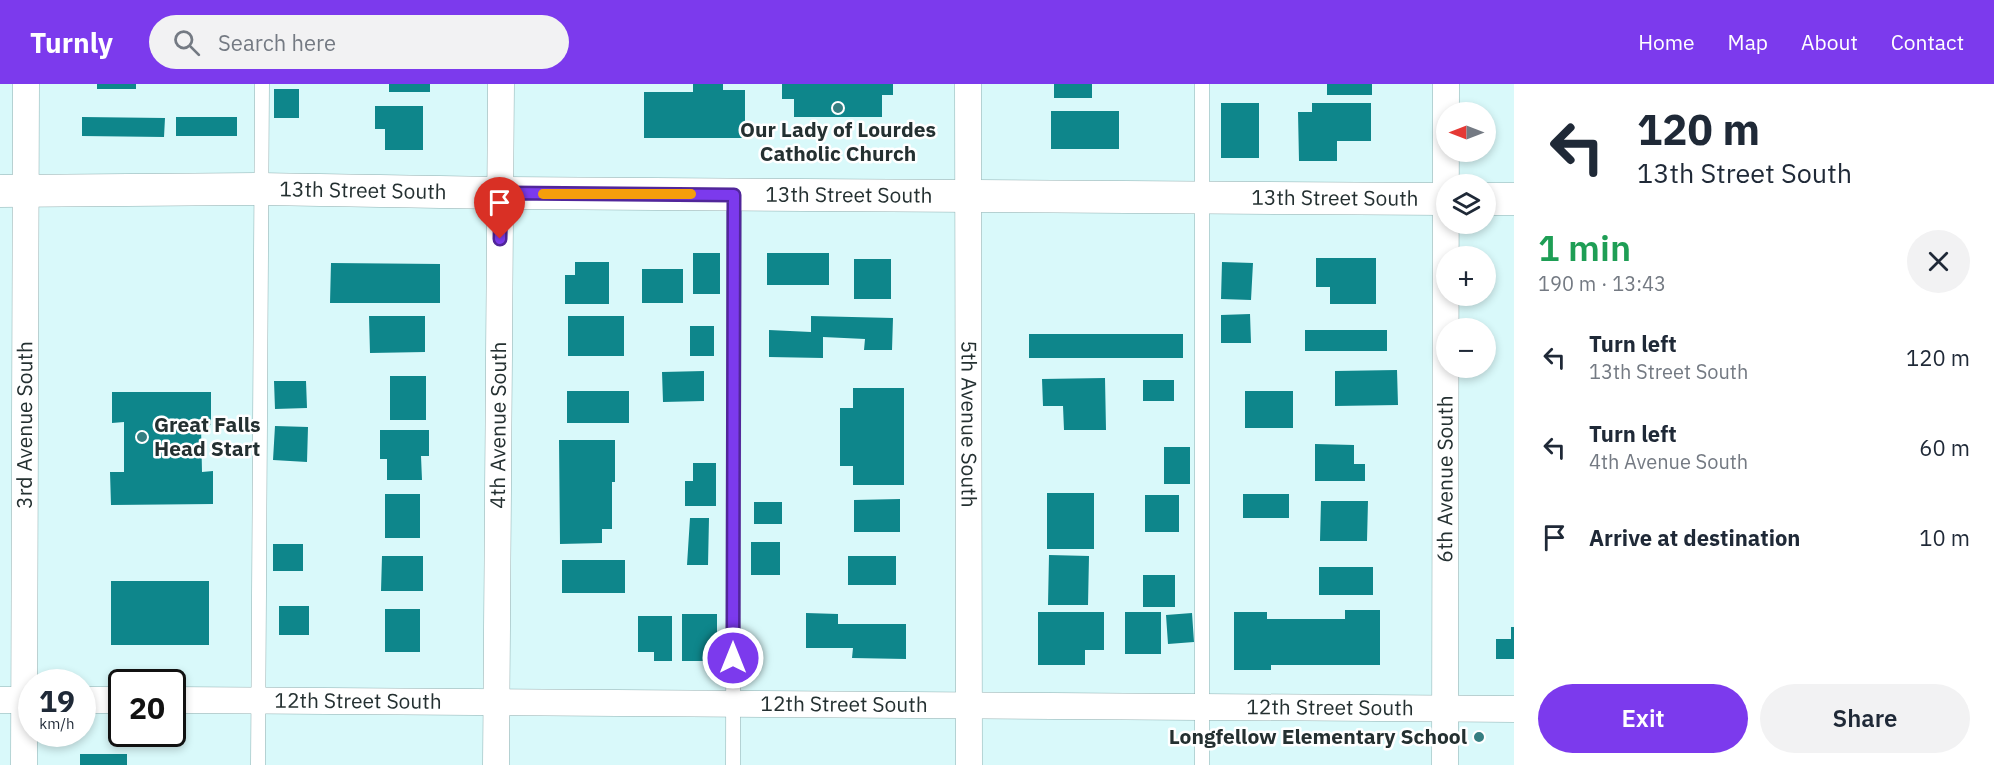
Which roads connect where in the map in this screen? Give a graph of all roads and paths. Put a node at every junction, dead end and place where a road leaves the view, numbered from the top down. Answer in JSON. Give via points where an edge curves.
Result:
{"nodes":[{"id":1,"x":26,"y":84,"type":"edge"},
{"id":2,"x":262,"y":84,"type":"edge"},
{"id":3,"x":501,"y":84,"type":"edge"},
{"id":4,"x":968,"y":84,"type":"edge"},
{"id":5,"x":1202,"y":84,"type":"edge"},
{"id":6,"x":1446,"y":84,"type":"edge"},
{"id":7,"x":1445,"y":174,"type":"edge"},
{"id":8,"x":260,"y":189,"type":"junction"},
{"id":9,"x":13,"y":191,"type":"edge"},
{"id":10,"x":501,"y":193,"type":"junction"},
{"id":11,"x":734,"y":195,"type":"junction"},
{"id":12,"x":968,"y":196,"type":"junction"},
{"id":13,"x":1201,"y":196,"type":"junction"},
{"id":14,"x":1436,"y":199,"type":"edge"},
{"id":15,"x":1496,"y":199,"type":"edge"},
{"id":16,"x":1514,"y":199,"type":"edge"},
{"id":17,"x":1445,"y":234,"type":"edge"},
{"id":18,"x":19,"y":669,"type":"edge"},
{"id":19,"x":186,"y":700,"type":"edge"},
{"id":20,"x":258,"y":701,"type":"junction"},
{"id":21,"x":497,"y":701,"type":"junction"},
{"id":22,"x":733,"y":704,"type":"junction"},
{"id":23,"x":970,"y":707,"type":"junction"},
{"id":24,"x":1203,"y":708,"type":"junction"},
{"id":25,"x":1445,"y":709,"type":"junction"},
{"id":26,"x":1514,"y":709,"type":"edge"},
{"id":27,"x":23,"y":747,"type":"edge"},
{"id":28,"x":24,"y":765,"type":"edge"},
{"id":29,"x":258,"y":765,"type":"edge"},
{"id":30,"x":496,"y":765,"type":"edge"},
{"id":31,"x":733,"y":765,"type":"edge"},
{"id":32,"x":969,"y":765,"type":"edge"},
{"id":33,"x":1202,"y":765,"type":"edge"},
{"id":34,"x":1444,"y":765,"type":"edge"}],
"edges":[{"from":1,"to":9,"type":"street","name":"3rd Avenue South"},
{"from":2,"to":8,"type":"lane"},
{"from":3,"to":10,"type":"street","name":"4th Avenue South"},
{"from":4,"to":12,"type":"street","name":"5th Avenue South"},
{"from":5,"to":13,"type":"lane"},
{"from":6,"to":7,"type":"street","name":"6th Avenue South"},
{"from":8,"to":9,"type":"street","name":"13th Street South"},
{"from":8,"to":10,"type":"street","name":"13th Street South"},
{"from":8,"to":20,"type":"lane"},
{"from":9,"to":18,"type":"street","name":"3rd Avenue South"},
{"from":10,"to":11,"type":"street","name":"13th Street South"},
{"from":10,"to":21,"type":"street","name":"4th Avenue South"},
{"from":11,"to":12,"type":"street","name":"13th Street South"},
{"from":11,"to":22,"type":"lane"},
{"from":12,"to":13,"type":"street","name":"13th Street South"},
{"from":12,"to":23,"type":"street","name":"5th Avenue South"},
{"from":13,"to":14,"type":"street","name":"13th Street South"},
{"from":13,"to":24,"type":"lane"},
{"from":15,"to":16,"type":"street"},
{"from":17,"to":25,"type":"street","name":"6th Avenue South"},
{"from":19,"to":20,"type":"street","name":"12th Street South"},
{"from":20,"to":21,"type":"street","name":"12th Street South"},
{"from":20,"to":29,"type":"lane"},
{"from":21,"to":22,"type":"street","name":"12th Street South"},
{"from":21,"to":30,"type":"street","name":"4th Avenue South"},
{"from":22,"to":23,"type":"street","name":"12th Street South"},
{"from":22,"to":31,"type":"lane"},
{"from":23,"to":24,"type":"street","name":"12th Street South"},
{"from":23,"to":32,"type":"street","name":"5th Avenue South"},
{"from":24,"to":25,"type":"street","name":"12th Street South"},
{"from":24,"to":33,"type":"lane"},
{"from":25,"to":26,"type":"street","name":"12th Street South"},
{"from":25,"to":34,"type":"street","name":"6th Avenue South"},
{"from":27,"to":28,"type":"street","name":"3rd Avenue South"}]}
